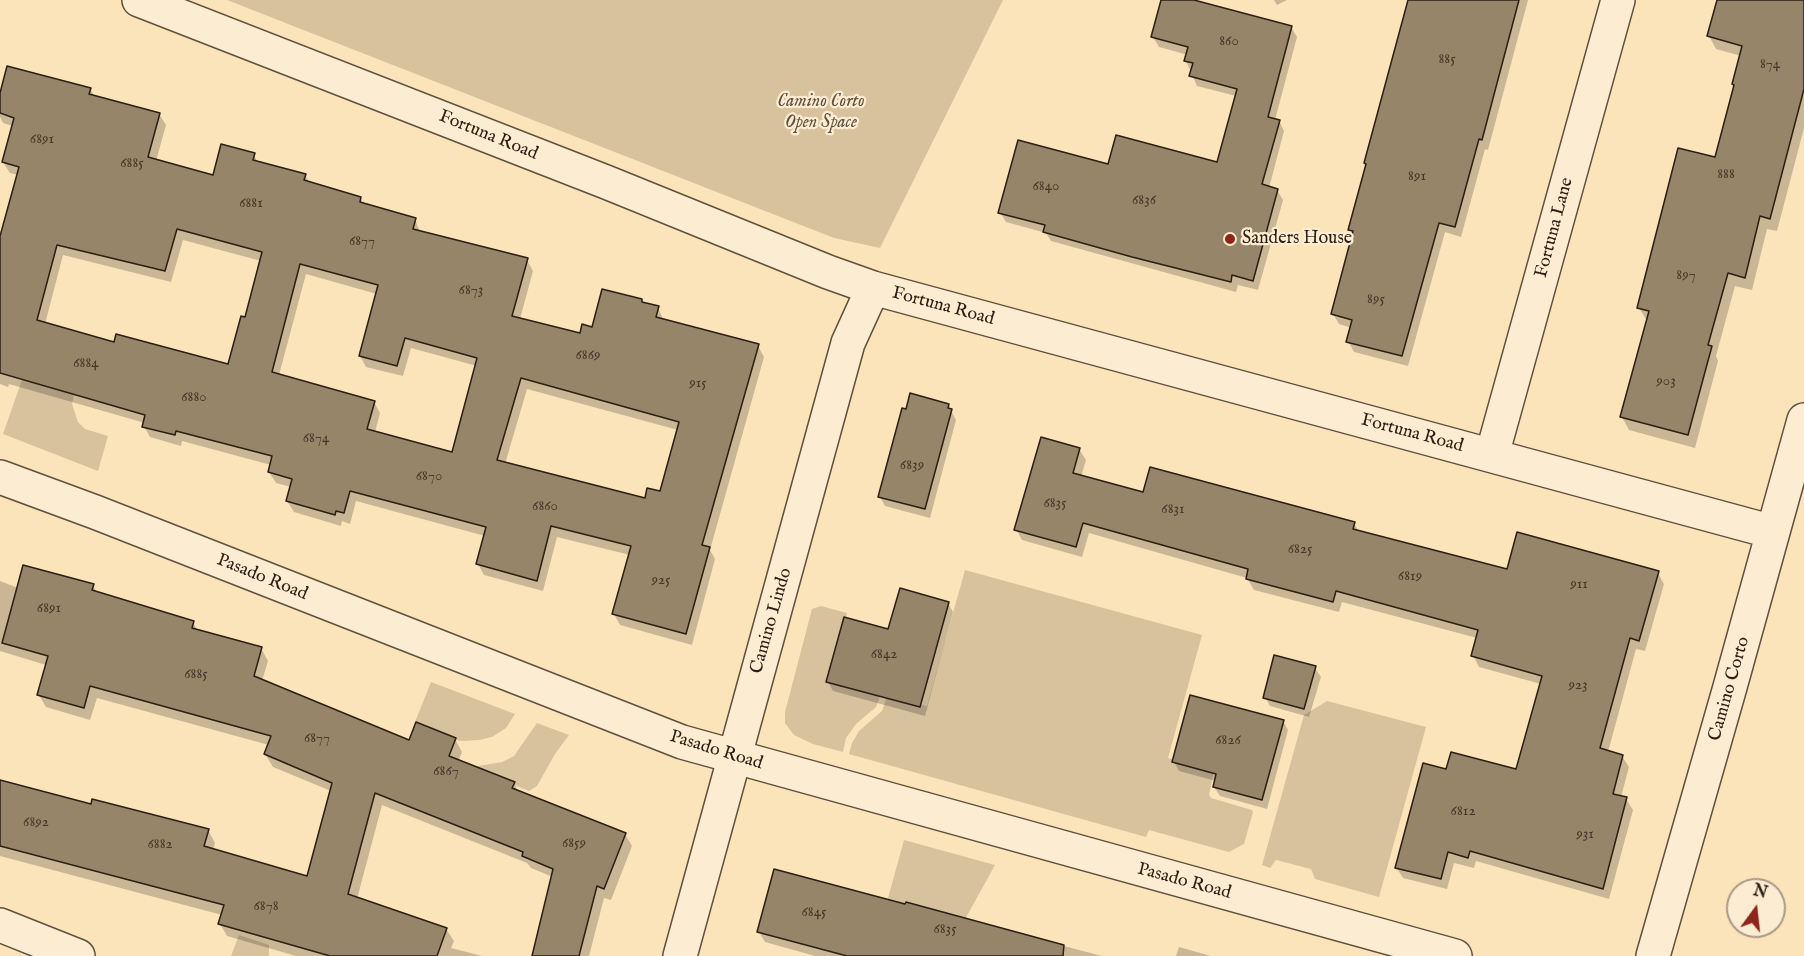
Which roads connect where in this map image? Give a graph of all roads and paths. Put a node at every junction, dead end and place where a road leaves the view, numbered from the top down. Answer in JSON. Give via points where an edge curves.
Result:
{"nodes":[{"id":1,"x":139,"y":0,"type":"edge"},
{"id":2,"x":1618,"y":0,"type":"edge"},
{"id":3,"x":873,"y":288,"type":"junction"},
{"id":4,"x":1804,"y":420,"type":"edge"},
{"id":5,"x":1492,"y":456,"type":"junction"},
{"id":6,"x":0,"y":477,"type":"edge"},
{"id":7,"x":1773,"y":532,"type":"junction"},
{"id":8,"x":734,"y":757,"type":"junction"},
{"id":9,"x":0,"y":925,"type":"edge"},
{"id":10,"x":78,"y":956,"type":"edge"},
{"id":11,"x":680,"y":956,"type":"edge"},
{"id":12,"x":1455,"y":956,"type":"edge"},
{"id":13,"x":1653,"y":956,"type":"edge"}],
"edges":[{"from":1,"to":3,"type":"street","name":"Fortuna Road"},
{"from":2,"to":5,"type":"street","name":"Fortuna Lane"},
{"from":3,"to":5,"type":"street","name":"Fortuna Road"},
{"from":3,"to":8,"type":"street","name":"Camino Lindo","via":[[848,343]]},
{"from":4,"to":7,"type":"street","name":"Camino Corto"},
{"from":5,"to":7,"type":"street","name":"Fortuna Road"},
{"from":6,"to":8,"type":"street","name":"Pasado Road","via":[[579,703]]},
{"from":7,"to":13,"type":"street","name":"Camino Corto"},
{"from":8,"to":11,"type":"street","name":"Camino Lindo"},
{"from":8,"to":12,"type":"street","name":"Pasado Road"},
{"from":9,"to":10,"type":"street"}]}
